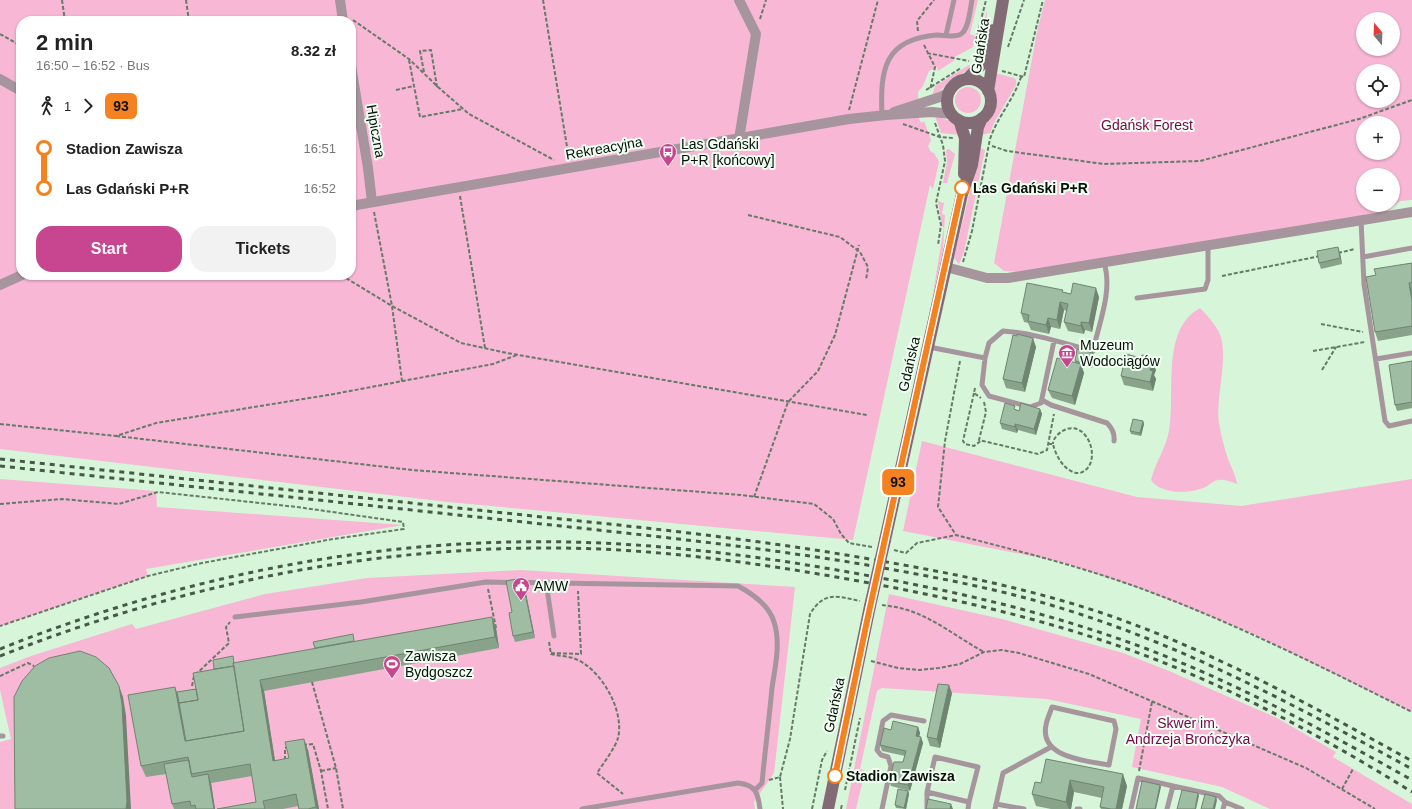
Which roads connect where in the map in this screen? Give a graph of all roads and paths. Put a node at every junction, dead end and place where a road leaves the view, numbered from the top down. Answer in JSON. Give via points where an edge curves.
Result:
{"nodes":[{"id":1,"x":62,"y":0,"type":"edge"},
{"id":2,"x":186,"y":0,"type":"edge"},
{"id":3,"x":340,"y":0,"type":"edge"},
{"id":4,"x":548,"y":0,"type":"edge"},
{"id":5,"x":739,"y":0,"type":"edge"},
{"id":6,"x":766,"y":0,"type":"edge"},
{"id":7,"x":878,"y":0,"type":"edge"},
{"id":8,"x":934,"y":0,"type":"edge"},
{"id":9,"x":954,"y":0,"type":"edge"},
{"id":10,"x":972,"y":0,"type":"edge"},
{"id":11,"x":986,"y":0,"type":"edge"},
{"id":12,"x":1024,"y":0,"type":"edge"},
{"id":13,"x":1043,"y":0,"type":"edge"},
{"id":14,"x":543,"y":1,"type":"edge"},
{"id":15,"x":1002,"y":3,"type":"edge"},
{"id":16,"x":64,"y":16,"type":"edge"},
{"id":17,"x":188,"y":16,"type":"edge"},
{"id":18,"x":343,"y":16,"type":"edge"},
{"id":19,"x":356,"y":22,"type":"edge"},
{"id":20,"x":918,"y":27,"type":"dead end"},
{"id":21,"x":0,"y":34,"type":"edge"},
{"id":22,"x":756,"y":34,"type":"junction"},
{"id":23,"x":946,"y":34,"type":"junction"},
{"id":24,"x":976,"y":41,"type":"dead end"},
{"id":25,"x":16,"y":43,"type":"edge"},
{"id":26,"x":924,"y":46,"type":"dead end"},
{"id":27,"x":1007,"y":50,"type":"dead end"},
{"id":28,"x":927,"y":53,"type":"junction"},
{"id":29,"x":972,"y":57,"type":"dead end"},
{"id":30,"x":409,"y":59,"type":"junction"},
{"id":31,"x":971,"y":62,"type":"junction"},
{"id":32,"x":1002,"y":64,"type":"dead end"},
{"id":33,"x":424,"y":73,"type":"junction"},
{"id":34,"x":1021,"y":77,"type":"junction"},
{"id":35,"x":0,"y":79,"type":"edge"},
{"id":36,"x":967,"y":79,"type":"junction"},
{"id":37,"x":414,"y":86,"type":"junction"},
{"id":38,"x":438,"y":87,"type":"junction"},
{"id":39,"x":16,"y":89,"type":"edge"},
{"id":40,"x":396,"y":90,"type":"dead end"},
{"id":41,"x":988,"y":91,"type":"junction"},
{"id":42,"x":948,"y":93,"type":"junction"},
{"id":43,"x":356,"y":96,"type":"edge"},
{"id":44,"x":1412,"y":100,"type":"edge"},
{"id":45,"x":463,"y":109,"type":"junction"},
{"id":46,"x":848,"y":113,"type":"dead end"},
{"id":47,"x":884,"y":115,"type":"junction"},
{"id":48,"x":933,"y":116,"type":"dead end"},
{"id":49,"x":955,"y":117,"type":"junction"},
{"id":50,"x":982,"y":118,"type":"junction"},
{"id":51,"x":899,"y":123,"type":"dead end"},
{"id":52,"x":940,"y":137,"type":"junction"},
{"id":53,"x":959,"y":138,"type":"dead end"},
{"id":54,"x":739,"y":139,"type":"junction"},
{"id":55,"x":992,"y":146,"type":"dead end"},
{"id":56,"x":570,"y":168,"type":"junction"},
{"id":57,"x":459,"y":187,"type":"junction"},
{"id":58,"x":962,"y":194,"type":"junction"},
{"id":59,"x":937,"y":196,"type":"dead end"},
{"id":60,"x":372,"y":202,"type":"junction"},
{"id":61,"x":356,"y":205,"type":"edge"},
{"id":62,"x":1412,"y":212,"type":"edge"},
{"id":63,"x":748,"y":214,"type":"dead end"},
{"id":64,"x":1361,"y":220,"type":"junction"},
{"id":65,"x":859,"y":245,"type":"dead end"},
{"id":66,"x":1208,"y":245,"type":"junction"},
{"id":67,"x":1362,"y":248,"type":"junction"},
{"id":68,"x":1412,"y":248,"type":"edge"},
{"id":69,"x":857,"y":250,"type":"junction"},
{"id":70,"x":1331,"y":254,"type":"edge"},
{"id":71,"x":1323,"y":256,"type":"edge"},
{"id":72,"x":1363,"y":257,"type":"junction"},
{"id":73,"x":1104,"y":262,"type":"junction"},
{"id":74,"x":946,"y":266,"type":"junction"},
{"id":75,"x":961,"y":267,"type":"dead end"},
{"id":76,"x":1222,"y":276,"type":"dead end"},
{"id":77,"x":16,"y":278,"type":"edge"},
{"id":78,"x":349,"y":280,"type":"edge"},
{"id":79,"x":866,"y":280,"type":"dead end"},
{"id":80,"x":0,"y":286,"type":"edge"},
{"id":81,"x":1137,"y":298,"type":"dead end"},
{"id":82,"x":392,"y":306,"type":"junction"},
{"id":83,"x":1321,"y":324,"type":"dead end"},
{"id":84,"x":1372,"y":334,"type":"junction"},
{"id":85,"x":1054,"y":341,"type":"junction"},
{"id":86,"x":1373,"y":341,"type":"junction"},
{"id":87,"x":928,"y":347,"type":"junction"},
{"id":88,"x":1336,"y":347,"type":"junction"},
{"id":89,"x":486,"y":348,"type":"junction"},
{"id":90,"x":1313,"y":351,"type":"dead end"},
{"id":91,"x":1412,"y":353,"type":"edge"},
{"id":92,"x":518,"y":354,"type":"junction"},
{"id":93,"x":961,"y":354,"type":"junction"},
{"id":94,"x":985,"y":358,"type":"junction"},
{"id":95,"x":1376,"y":359,"type":"junction"},
{"id":96,"x":1322,"y":370,"type":"dead end"},
{"id":97,"x":402,"y":381,"type":"junction"},
{"id":98,"x":975,"y":386,"type":"dead end"},
{"id":99,"x":974,"y":393,"type":"junction"},
{"id":100,"x":1042,"y":400,"type":"junction"},
{"id":101,"x":788,"y":402,"type":"junction"},
{"id":102,"x":1055,"y":407,"type":"junction"},
{"id":103,"x":867,"y":415,"type":"dead end"},
{"id":104,"x":1412,"y":421,"type":"edge"},
{"id":105,"x":0,"y":424,"type":"edge"},
{"id":106,"x":116,"y":436,"type":"junction"},
{"id":107,"x":982,"y":440,"type":"junction"},
{"id":108,"x":1114,"y":441,"type":"dead end"},
{"id":109,"x":1048,"y":444,"type":"junction"},
{"id":110,"x":1053,"y":444,"type":"junction"},
{"id":111,"x":754,"y":497,"type":"junction"},
{"id":112,"x":0,"y":504,"type":"edge"},
{"id":113,"x":956,"y":535,"type":"junction"},
{"id":114,"x":885,"y":546,"type":"junction"},
{"id":115,"x":486,"y":582,"type":"junction"},
{"id":116,"x":546,"y":582,"type":"junction"},
{"id":117,"x":578,"y":584,"type":"junction"},
{"id":118,"x":235,"y":616,"type":"joint"},
{"id":119,"x":0,"y":626,"type":"edge"},
{"id":120,"x":496,"y":628,"type":"dead end"},
{"id":121,"x":554,"y":636,"type":"dead end"},
{"id":122,"x":549,"y":642,"type":"dead end"},
{"id":123,"x":551,"y":653,"type":"junction"},
{"id":124,"x":872,"y":661,"type":"dead end"},
{"id":125,"x":34,"y":666,"type":"edge"},
{"id":126,"x":0,"y":676,"type":"edge"},
{"id":127,"x":311,"y":679,"type":"edge"},
{"id":128,"x":192,"y":686,"type":"edge"},
{"id":129,"x":1152,"y":702,"type":"junction"},
{"id":130,"x":1412,"y":712,"type":"edge"},
{"id":131,"x":924,"y":721,"type":"dead end"},
{"id":132,"x":299,"y":746,"type":"edge"},
{"id":133,"x":292,"y":747,"type":"edge"},
{"id":134,"x":1051,"y":747,"type":"junction"},
{"id":135,"x":285,"y":765,"type":"edge"},
{"id":136,"x":336,"y":768,"type":"junction"},
{"id":137,"x":1353,"y":769,"type":"dead end"},
{"id":138,"x":321,"y":771,"type":"junction"},
{"id":139,"x":780,"y":777,"type":"dead end"},
{"id":140,"x":1138,"y":778,"type":"junction"},
{"id":141,"x":1173,"y":786,"type":"junction"},
{"id":142,"x":617,"y":789,"type":"dead end"},
{"id":143,"x":1342,"y":789,"type":"junction"},
{"id":144,"x":754,"y":790,"type":"junction"},
{"id":145,"x":927,"y":792,"type":"junction"},
{"id":146,"x":969,"y":802,"type":"junction"},
{"id":147,"x":1225,"y":802,"type":"junction"},
{"id":148,"x":995,"y":806,"type":"edge"},
{"id":149,"x":328,"y":809,"type":"edge"},
{"id":150,"x":343,"y":809,"type":"edge"},
{"id":151,"x":582,"y":809,"type":"edge"},
{"id":152,"x":760,"y":809,"type":"edge"},
{"id":153,"x":783,"y":809,"type":"edge"},
{"id":154,"x":828,"y":809,"type":"edge"},
{"id":155,"x":882,"y":809,"type":"edge"},
{"id":156,"x":927,"y":809,"type":"edge"},
{"id":157,"x":968,"y":809,"type":"edge"},
{"id":158,"x":1024,"y":809,"type":"edge"},
{"id":159,"x":1132,"y":809,"type":"edge"},
{"id":160,"x":1167,"y":809,"type":"edge"},
{"id":161,"x":1223,"y":809,"type":"edge"},
{"id":162,"x":1242,"y":809,"type":"edge"},
{"id":163,"x":1375,"y":809,"type":"edge"}],
"edges":[{"from":1,"to":16,"type":"path"},
{"from":2,"to":17,"type":"path"},
{"from":3,"to":18,"type":"street"},
{"from":4,"to":14,"type":"path"},
{"from":5,"to":22,"type":"street"},
{"from":6,"to":22,"type":"path"},
{"from":7,"to":46,"type":"path"},
{"from":8,"to":20,"type":"path","via":[[917,20]]},
{"from":9,"to":23,"type":"lane"},
{"from":10,"to":23,"type":"lane","via":[[962,34]]},
{"from":11,"to":24,"type":"path"},
{"from":12,"to":27,"type":"path"},
{"from":13,"to":34,"type":"path","via":[[1024,77]]},
{"from":14,"to":56,"type":"path"},
{"from":15,"to":36,"type":"main road","name":"Gdańska","via":[[981,65]]},
{"from":15,"to":41,"type":"main road","name":"Gdańska"},
{"from":19,"to":30,"type":"path"},
{"from":21,"to":25,"type":"path"},
{"from":22,"to":54,"type":"street"},
{"from":23,"to":47,"type":"lane","via":[[912,40],[900,46],[894,53],[884,69],[882,78]]},
{"from":26,"to":28,"type":"path"},
{"from":28,"to":31,"type":"path"},
{"from":28,"to":31,"type":"path","via":[[935,68],[931,86]]},
{"from":29,"to":31,"type":"path"},
{"from":30,"to":33,"type":"path"},
{"from":30,"to":37,"type":"path"},
{"from":32,"to":34,"type":"path","via":[[1000,71]]},
{"from":33,"to":38,"type":"path"},
{"from":33,"to":38,"type":"path","via":[[420,51],[431,50]]},
{"from":34,"to":75,"type":"path","via":[[990,139],[972,231]]},
{"from":35,"to":39,"type":"street"},
{"from":36,"to":41,"type":"main road","via":[[980,82]]},
{"from":36,"to":42,"type":"main road","via":[[956,83]]},
{"from":37,"to":40,"type":"path"},
{"from":37,"to":45,"type":"path","via":[[420,117]]},
{"from":38,"to":45,"type":"path"},
{"from":41,"to":50,"type":"main road","via":[[990,105]]},
{"from":42,"to":47,"type":"street","name":"Rekreacyjna"},
{"from":42,"to":49,"type":"main road","via":[[947,104]]},
{"from":43,"to":60,"type":"street","name":"Hipiczna"},
{"from":44,"to":55,"type":"path","via":[[1359,119],[1200,161],[1104,164],[1007,151]]},
{"from":45,"to":56,"type":"path","via":[[533,150]]},
{"from":47,"to":49,"type":"street","name":"Rekreacyjna","via":[[932,112]]},
{"from":47,"to":54,"type":"street","name":"Rekreacyjna"},
{"from":48,"to":52,"type":"path"},
{"from":49,"to":50,"type":"main road","via":[[971,122]]},
{"from":49,"to":58,"type":"main road","name":"Gdańska","via":[[965,138]]},
{"from":50,"to":58,"type":"main road","name":"Gdańska","via":[[978,127],[972,165]]},
{"from":51,"to":52,"type":"path"},
{"from":52,"to":53,"type":"path"},
{"from":52,"to":59,"type":"path","via":[[945,161]]},
{"from":54,"to":56,"type":"street","name":"Rekreacyjna"},
{"from":56,"to":57,"type":"street","name":"Rekreacyjna"},
{"from":57,"to":60,"type":"street","name":"Rekreacyjna"},
{"from":57,"to":89,"type":"path"},
{"from":58,"to":74,"type":"main road","name":"Gdańska"},
{"from":60,"to":61,"type":"street","name":"Rekreacyjna"},
{"from":60,"to":82,"type":"path"},
{"from":62,"to":64,"type":"street"},
{"from":63,"to":69,"type":"path","via":[[840,237]]},
{"from":64,"to":66,"type":"street"},
{"from":64,"to":67,"type":"lane"},
{"from":65,"to":69,"type":"path"},
{"from":66,"to":73,"type":"street"},
{"from":66,"to":81,"type":"lane","via":[[1208,280],[1204,289]]},
{"from":67,"to":70,"type":"path"},
{"from":67,"to":72,"type":"lane"},
{"from":68,"to":72,"type":"lane"},
{"from":69,"to":79,"type":"path","via":[[868,267]]},
{"from":69,"to":101,"type":"path","via":[[835,336],[818,371]]},
{"from":71,"to":76,"type":"path"},
{"from":72,"to":84,"type":"lane","via":[[1364,284]]},
{"from":73,"to":74,"type":"street","via":[[1008,278],[987,278]]},
{"from":73,"to":85,"type":"lane","via":[[1107,287],[1093,351]]},
{"from":74,"to":87,"type":"main road","name":"Gdańska"},
{"from":77,"to":80,"type":"street"},
{"from":78,"to":82,"type":"path"},
{"from":82,"to":89,"type":"path","via":[[461,343]]},
{"from":82,"to":97,"type":"path"},
{"from":83,"to":84,"type":"path"},
{"from":84,"to":86,"type":"lane"},
{"from":85,"to":94,"type":"lane","via":[[1003,331],[989,343]]},
{"from":85,"to":100,"type":"lane"},
{"from":86,"to":88,"type":"path"},
{"from":86,"to":95,"type":"lane"},
{"from":87,"to":93,"type":"lane"},
{"from":87,"to":114,"type":"main road","name":"Gdańska"},
{"from":88,"to":90,"type":"path"},
{"from":88,"to":96,"type":"path"},
{"from":89,"to":92,"type":"path"},
{"from":91,"to":95,"type":"lane"},
{"from":92,"to":97,"type":"path","via":[[493,364]]},
{"from":92,"to":101,"type":"path"},
{"from":93,"to":94,"type":"lane"},
{"from":93,"to":113,"type":"path","via":[[945,441],[938,507]]},
{"from":94,"to":100,"type":"lane","via":[[982,385],[989,396],[1030,407],[1041,403]]},
{"from":95,"to":104,"type":"lane","via":[[1385,421],[1389,426]]},
{"from":97,"to":106,"type":"path","via":[[156,423]]},
{"from":98,"to":99,"type":"path"},
{"from":99,"to":107,"type":"path","via":[[985,405],[986,412],[979,440]]},
{"from":99,"to":107,"type":"path","via":[[964,441],[965,444],[974,446]]},
{"from":100,"to":102,"type":"lane"},
{"from":101,"to":103,"type":"path"},
{"from":101,"to":111,"type":"path"},
{"from":102,"to":108,"type":"lane","via":[[1106,423],[1112,428]]},
{"from":102,"to":109,"type":"path"},
{"from":105,"to":106,"type":"path"},
{"from":106,"to":111,"type":"path","via":[[412,470]]},
{"from":107,"to":109,"type":"path","via":[[1038,454],[1046,452]]},
{"from":109,"to":110,"type":"path"},
{"from":110,"to":110,"type":"path","via":[[1058,458],[1071,472],[1080,474],[1089,466],[1092,448],[1082,432],[1073,428],[1067,429],[1056,436]]},
{"from":111,"to":114,"type":"path","via":[[814,504],[833,519],[849,543]]},
{"from":112,"to":119,"type":"path","via":[[62,499],[119,504],[158,492],[297,507],[403,522],[404,529],[202,563],[148,576]]},
{"from":113,"to":114,"type":"path","via":[[917,543],[906,553]]},
{"from":113,"to":130,"type":"path","via":[[1062,562],[1144,590],[1247,631]]},
{"from":114,"to":154,"type":"main road","name":"Gdańska","bridge":true},
{"from":115,"to":116,"type":"lane"},
{"from":115,"to":118,"type":"lane","via":[[361,602]]},
{"from":115,"to":120,"type":"path"},
{"from":116,"to":117,"type":"lane"},
{"from":116,"to":121,"type":"lane"},
{"from":117,"to":123,"type":"path","via":[[581,654]]},
{"from":117,"to":144,"type":"lane","via":[[738,586],[761,601],[774,620],[777,658],[762,782]]},
{"from":118,"to":128,"type":"path","via":[[226,627],[229,642],[194,676]]},
{"from":122,"to":123,"type":"path"},
{"from":123,"to":142,"type":"path","via":[[574,658],[592,670],[605,684],[615,704],[618,739],[597,773]]},
{"from":124,"to":129,"type":"path","via":[[919,670],[960,664],[984,652],[1002,650],[1088,674]]},
{"from":125,"to":126,"type":"path","via":[[28,663]]},
{"from":127,"to":136,"type":"path"},
{"from":129,"to":140,"type":"path"},
{"from":129,"to":143,"type":"path","via":[[1306,768]]},
{"from":131,"to":155,"type":"lane","via":[[891,715],[883,721],[877,750],[881,755],[888,757],[891,766]]},
{"from":132,"to":138,"type":"path","via":[[313,744]]},
{"from":133,"to":135,"type":"path","via":[[285,748]]},
{"from":134,"to":134,"type":"lane","via":[[1046,736],[1046,726],[1052,707],[1115,723],[1109,765],[1064,755]]},
{"from":134,"to":148,"type":"lane","via":[[1003,772]]},
{"from":136,"to":138,"type":"path"},
{"from":136,"to":150,"type":"path"},
{"from":137,"to":143,"type":"path"},
{"from":138,"to":149,"type":"path"},
{"from":139,"to":153,"type":"path"},
{"from":140,"to":141,"type":"lane"},
{"from":140,"to":159,"type":"lane"},
{"from":141,"to":147,"type":"lane","via":[[1219,796]]},
{"from":141,"to":160,"type":"lane"},
{"from":143,"to":163,"type":"path"},
{"from":144,"to":151,"type":"lane","via":[[748,784],[738,783]]},
{"from":144,"to":152,"type":"lane"},
{"from":145,"to":146,"type":"lane"},
{"from":145,"to":146,"type":"lane","via":[[935,757],[971,765],[978,767]]},
{"from":145,"to":156,"type":"lane"},
{"from":146,"to":157,"type":"lane"},
{"from":147,"to":161,"type":"lane"},
{"from":147,"to":162,"type":"lane"},
{"from":148,"to":158,"type":"lane"}]}
